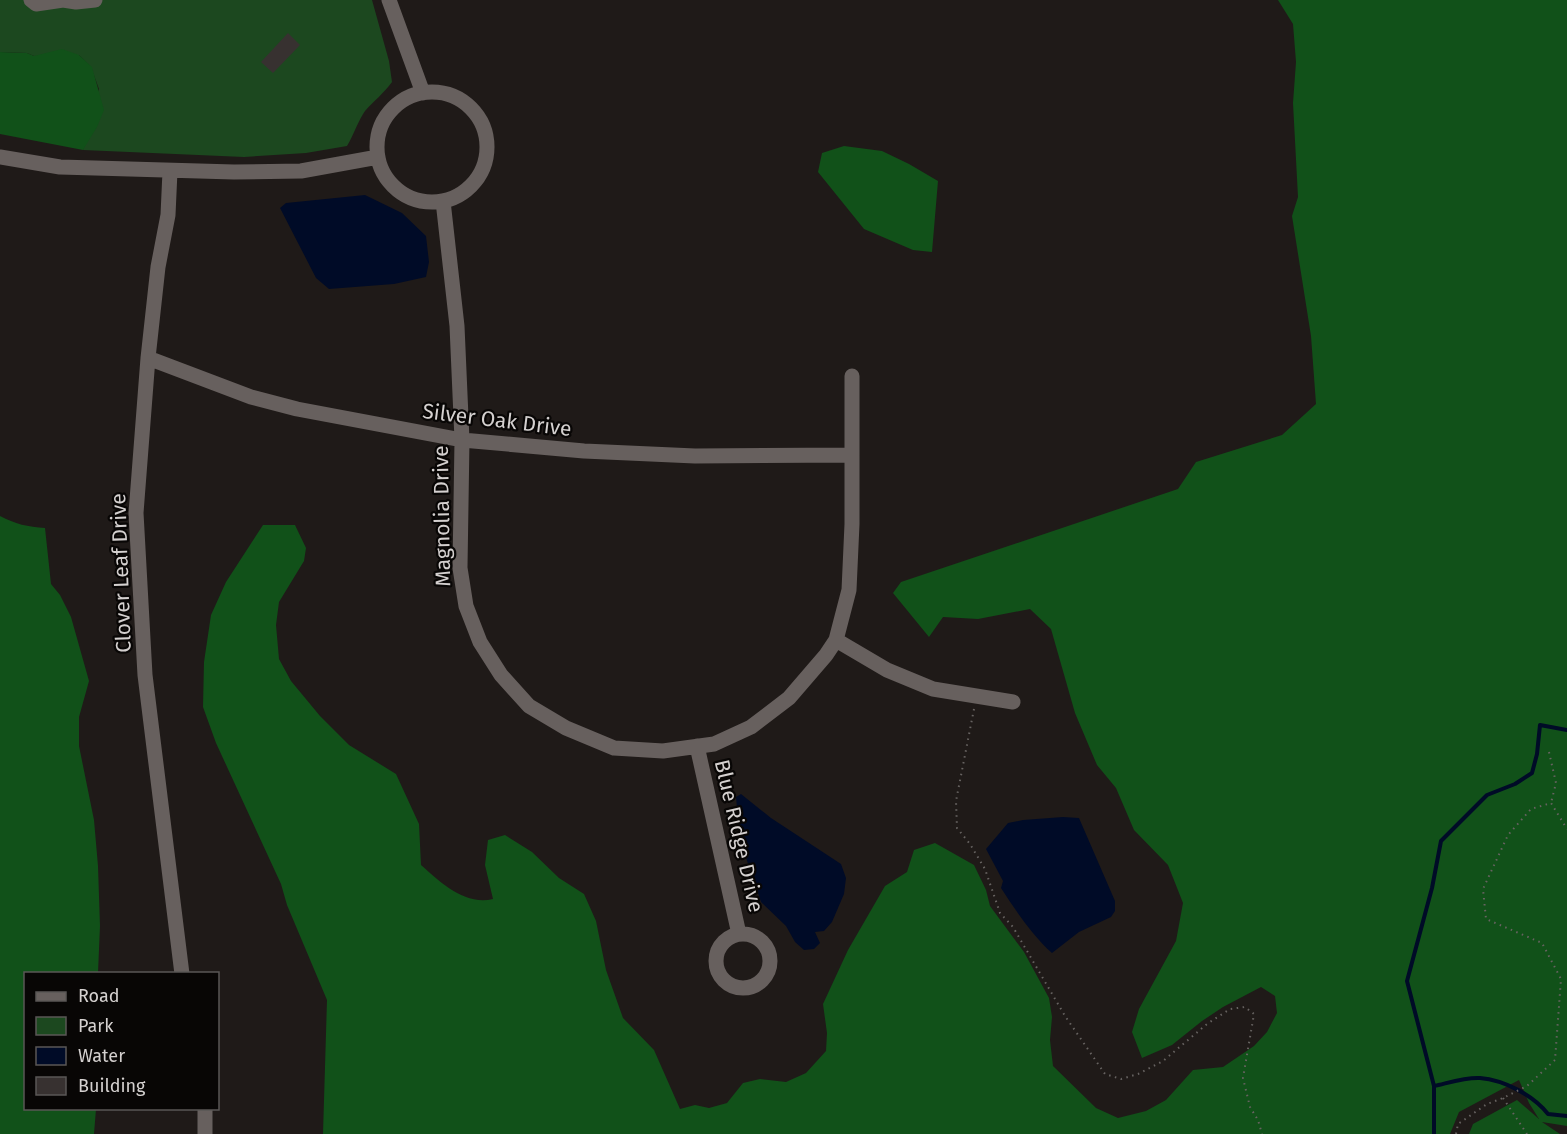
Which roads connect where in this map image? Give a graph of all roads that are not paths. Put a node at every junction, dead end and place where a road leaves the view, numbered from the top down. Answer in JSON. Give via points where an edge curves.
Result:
{"nodes":[{"id":1,"x":31,"y":0,"type":"edge"},
{"id":2,"x":95,"y":0,"type":"edge"},
{"id":3,"x":389,"y":0,"type":"edge"},
{"id":4,"x":423,"y":93,"type":"junction"},
{"id":5,"x":0,"y":157,"type":"edge"},
{"id":6,"x":378,"y":157,"type":"junction"},
{"id":7,"x":170,"y":171,"type":"junction"},
{"id":8,"x":443,"y":201,"type":"junction"},
{"id":9,"x":148,"y":358,"type":"junction"},
{"id":10,"x":852,"y":376,"type":"dead end"},
{"id":11,"x":462,"y":440,"type":"junction"},
{"id":12,"x":852,"y":455,"type":"junction"},
{"id":13,"x":836,"y":640,"type":"junction"},
{"id":14,"x":1013,"y":702,"type":"dead end"},
{"id":15,"x":697,"y":746,"type":"junction"},
{"id":16,"x":739,"y":934,"type":"dead end"},
{"id":17,"x":182,"y":972,"type":"edge"},
{"id":18,"x":205,"y":1110,"type":"edge"},
{"id":19,"x":205,"y":1134,"type":"edge"}],
"edges":[{"from":1,"to":2,"type":"street","via":[[36,4]]},
{"from":3,"to":4,"type":"street"},
{"from":4,"to":6,"type":"street","via":[[404,99],[391,110],[377,140]]},
{"from":4,"to":8,"type":"street","via":[[453,96],[468,105],[486,133],[486,157],[477,179],[466,191]]},
{"from":5,"to":7,"type":"street","via":[[60,167]]},
{"from":6,"to":7,"type":"street","via":[[301,171]]},
{"from":6,"to":8,"type":"street","via":[[383,172],[405,195],[420,201]]},
{"from":7,"to":9,"type":"street","name":"Clover Leaf Drive","via":[[168,215]]},
{"from":8,"to":11,"type":"street","name":"Magnolia Drive","via":[[458,326]]},
{"from":9,"to":11,"type":"street","name":"Silver Oak Drive","via":[[251,397]]},
{"from":9,"to":17,"type":"street","name":"Clover Leaf Drive","via":[[136,513],[145,675]]},
{"from":10,"to":12,"type":"street","name":"Magnolia Drive"},
{"from":11,"to":12,"type":"street","name":"Silver Oak Drive","via":[[695,456]]},
{"from":11,"to":15,"type":"street","name":"Magnolia Drive","via":[[459,568],[466,606],[480,642],[501,675],[530,706],[566,728],[615,748],[663,751]]},
{"from":12,"to":13,"type":"street","name":"Magnolia Drive","via":[[849,590]]},
{"from":13,"to":14,"type":"street","via":[[887,670],[933,688]]},
{"from":13,"to":15,"type":"street","name":"Magnolia Drive","via":[[789,698],[751,727],[714,744]]},
{"from":15,"to":16,"type":"street","name":"Blue Ridge Drive"},
{"from":18,"to":19,"type":"street"}]}
